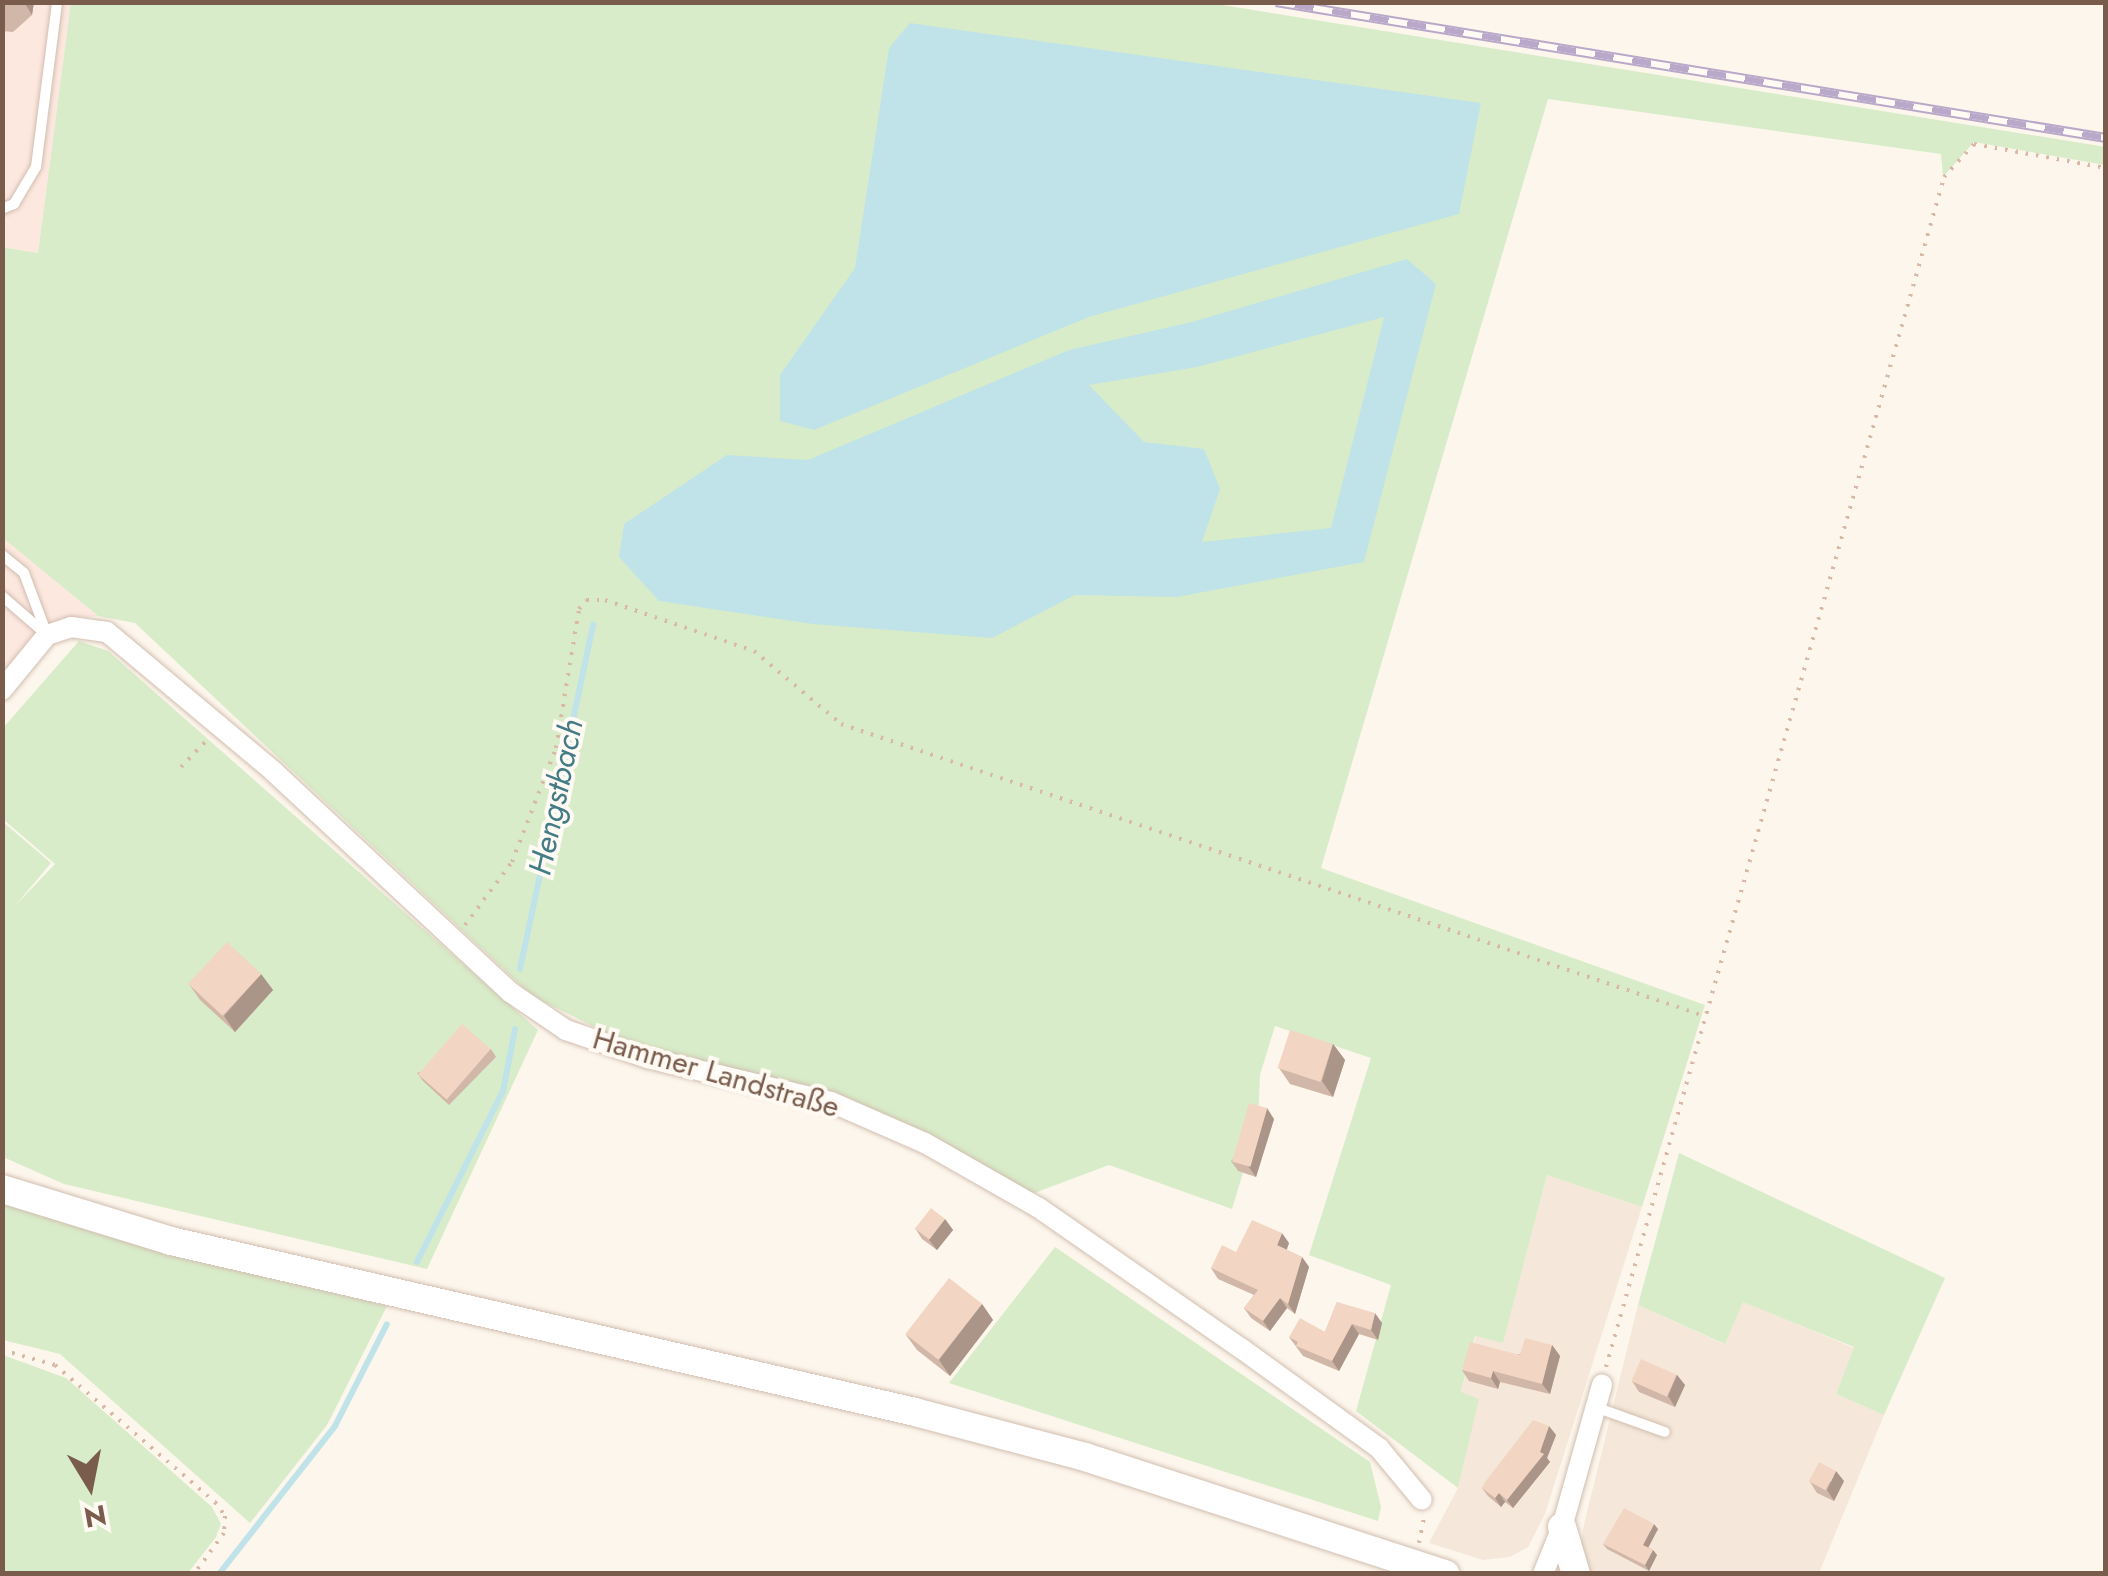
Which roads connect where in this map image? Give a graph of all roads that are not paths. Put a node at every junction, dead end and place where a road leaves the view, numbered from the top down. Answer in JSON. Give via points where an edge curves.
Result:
{"nodes":[{"id":1,"x":57,"y":2,"type":"edge"},
{"id":2,"x":2,"y":209,"type":"edge"},
{"id":3,"x":2,"y":554,"type":"edge"},
{"id":4,"x":2,"y":596,"type":"edge"},
{"id":5,"x":48,"y":636,"type":"junction"},
{"id":6,"x":2,"y":690,"type":"edge"},
{"id":7,"x":2,"y":1189,"type":"edge"},
{"id":8,"x":1602,"y":1385,"type":"road end"},
{"id":9,"x":1595,"y":1407,"type":"junction"},
{"id":10,"x":1665,"y":1432,"type":"dead end"},
{"id":11,"x":1422,"y":1500,"type":"road end"},
{"id":12,"x":1562,"y":1527,"type":"junction"},
{"id":13,"x":1419,"y":1568,"type":"edge"},
{"id":14,"x":1445,"y":1574,"type":"edge"},
{"id":15,"x":1543,"y":1574,"type":"edge"},
{"id":16,"x":1576,"y":1574,"type":"edge"}],
"edges":[{"from":1,"to":2,"type":"lane","via":[[36,168],[14,204]]},
{"from":3,"to":5,"type":"lane","via":[[24,573]]},
{"from":4,"to":5,"type":"lane"},
{"from":5,"to":6,"type":"street"},
{"from":5,"to":11,"type":"street","name":"Hammer Landstraße","via":[[71,627],[107,632],[510,992],[566,1030],[648,1058],[831,1102],[925,1143],[1038,1208],[1379,1448]]},
{"from":7,"to":13,"type":"main road","via":[[171,1241],[1085,1456]]},
{"from":8,"to":9,"type":"street"},
{"from":9,"to":10,"type":"lane"},
{"from":9,"to":12,"type":"street"},
{"from":12,"to":15,"type":"street"},
{"from":12,"to":16,"type":"main road"},
{"from":13,"to":14,"type":"main road"}]}
